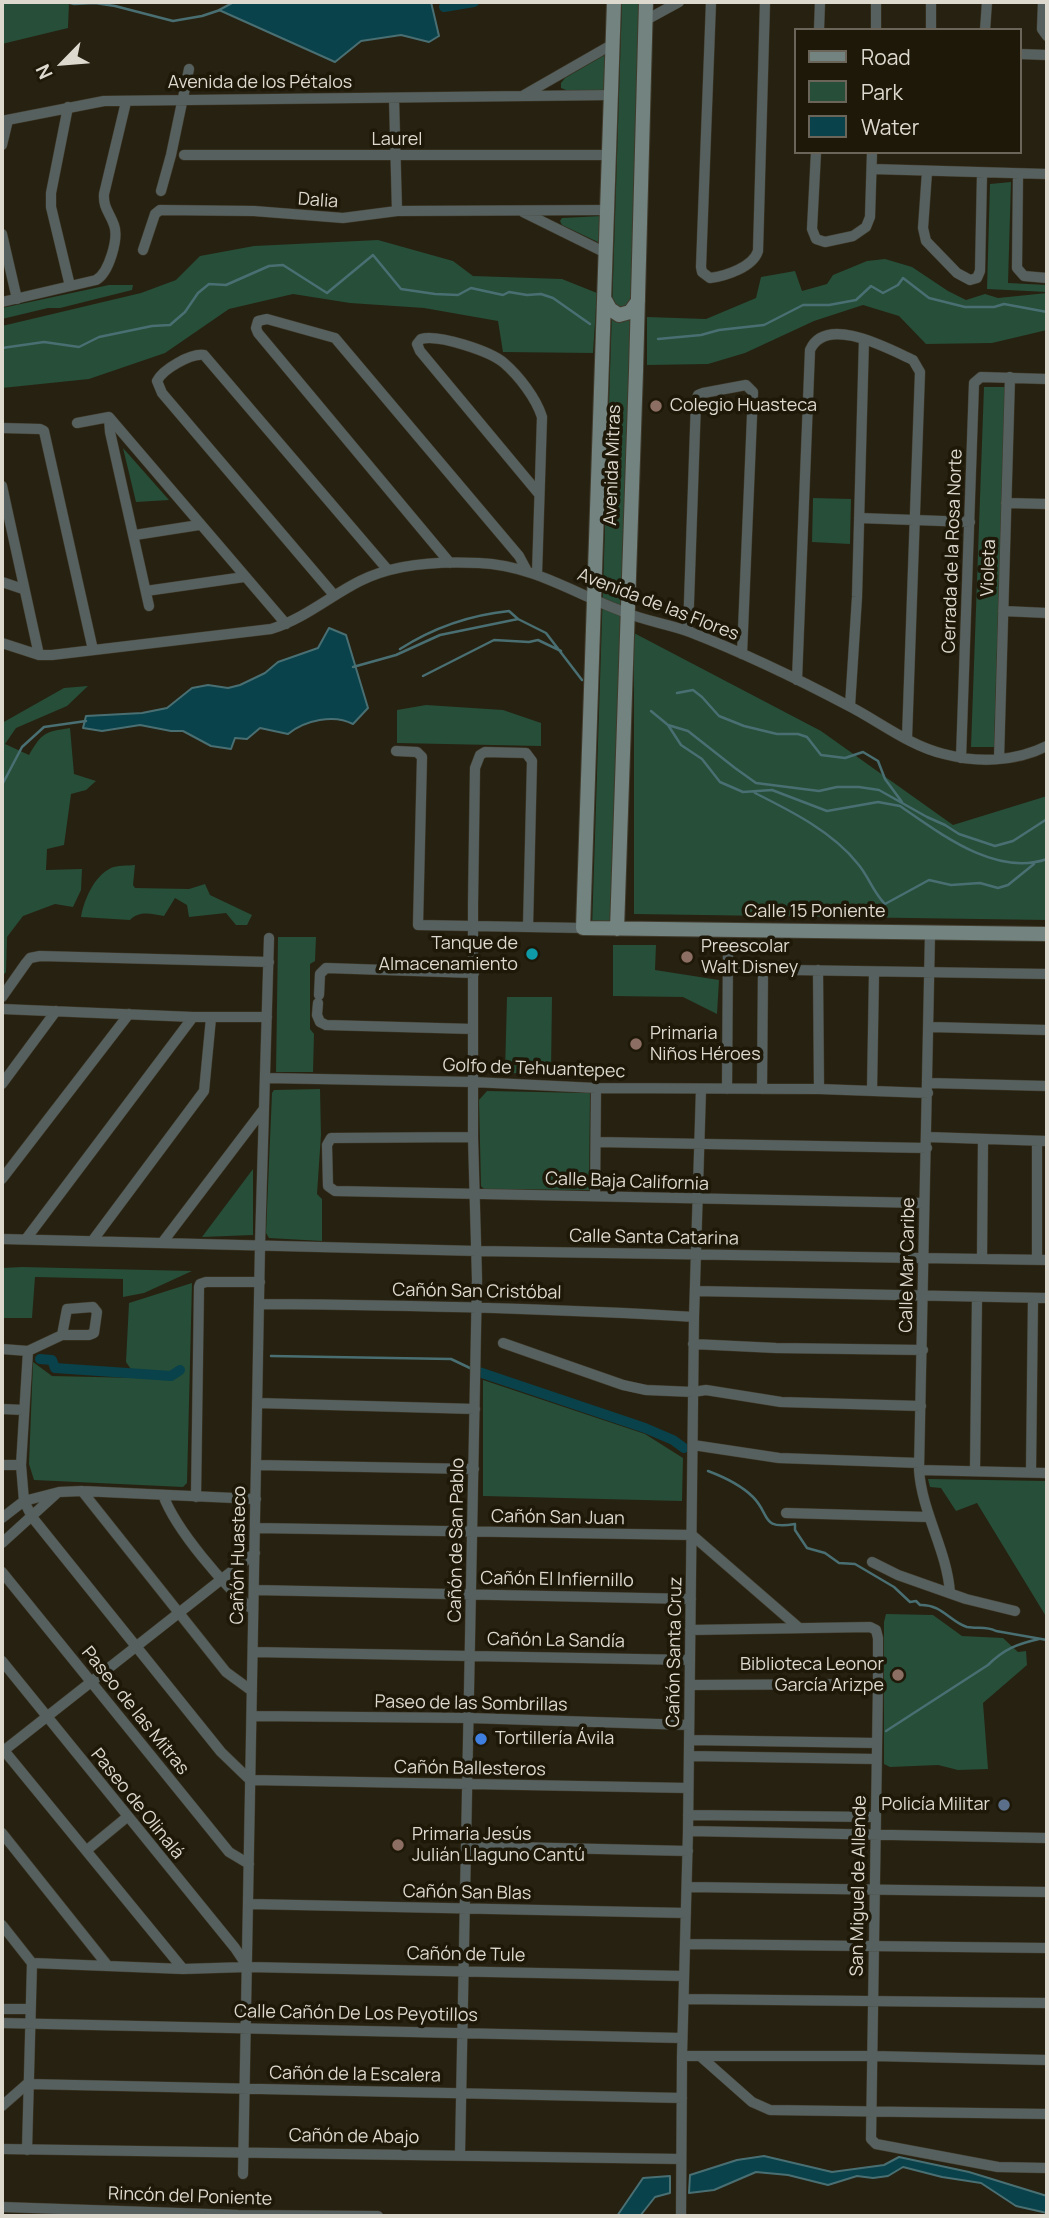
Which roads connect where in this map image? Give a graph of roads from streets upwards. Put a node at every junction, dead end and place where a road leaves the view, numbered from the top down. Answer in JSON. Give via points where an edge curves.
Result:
{"nodes":[{"id":1,"x":614,"y":2,"type":"edge"},
{"id":2,"x":646,"y":2,"type":"edge"},
{"id":3,"x":679,"y":2,"type":"edge"},
{"id":4,"x":711,"y":2,"type":"edge"},
{"id":5,"x":765,"y":2,"type":"edge"},
{"id":6,"x":820,"y":2,"type":"edge"},
{"id":7,"x":876,"y":2,"type":"edge"},
{"id":8,"x":931,"y":2,"type":"edge"},
{"id":9,"x":987,"y":2,"type":"edge"},
{"id":10,"x":1044,"y":2,"type":"edge"},
{"id":11,"x":646,"y":20,"type":"junction"},
{"id":12,"x":819,"y":28,"type":"edge"},
{"id":13,"x":876,"y":28,"type":"edge"},
{"id":14,"x":931,"y":28,"type":"edge"},
{"id":15,"x":985,"y":28,"type":"edge"},
{"id":16,"x":1046,"y":34,"type":"edge"},
{"id":17,"x":613,"y":44,"type":"junction"},
{"id":18,"x":1021,"y":54,"type":"edge"},
{"id":19,"x":1047,"y":55,"type":"edge"},
{"id":20,"x":189,"y":69,"type":"dead end"},
{"id":21,"x":611,"y":95,"type":"junction"},
{"id":22,"x":520,"y":97,"type":"junction"},
{"id":23,"x":394,"y":98,"type":"junction"},
{"id":24,"x":183,"y":100,"type":"junction"},
{"id":25,"x":126,"y":102,"type":"junction"},
{"id":26,"x":68,"y":107,"type":"junction"},
{"id":27,"x":5,"y":121,"type":"edge"},
{"id":28,"x":2,"y":145,"type":"edge"},
{"id":29,"x":816,"y":154,"type":"edge"},
{"id":30,"x":872,"y":154,"type":"edge"},
{"id":31,"x":184,"y":155,"type":"dead end"},
{"id":32,"x":396,"y":155,"type":"junction"},
{"id":33,"x":610,"y":155,"type":"junction"},
{"id":34,"x":872,"y":169,"type":"junction"},
{"id":35,"x":927,"y":172,"type":"junction"},
{"id":36,"x":982,"y":174,"type":"junction"},
{"id":37,"x":1047,"y":174,"type":"edge"},
{"id":38,"x":1018,"y":175,"type":"junction"},
{"id":39,"x":160,"y":191,"type":"dead end"},
{"id":40,"x":519,"y":210,"type":"junction"},
{"id":41,"x":608,"y":210,"type":"junction"},
{"id":42,"x":397,"y":211,"type":"junction"},
{"id":43,"x":2,"y":234,"type":"edge"},
{"id":44,"x":144,"y":250,"type":"dead end"},
{"id":45,"x":606,"y":253,"type":"junction"},
{"id":46,"x":1047,"y":278,"type":"edge"},
{"id":47,"x":70,"y":286,"type":"junction"},
{"id":48,"x":16,"y":299,"type":"junction"},
{"id":49,"x":605,"y":300,"type":"junction"},
{"id":50,"x":638,"y":301,"type":"junction"},
{"id":51,"x":2,"y":302,"type":"edge"},
{"id":52,"x":864,"y":339,"type":"junction"},
{"id":53,"x":1010,"y":377,"type":"junction"},
{"id":54,"x":1047,"y":379,"type":"edge"},
{"id":55,"x":109,"y":417,"type":"junction"},
{"id":56,"x":77,"y":423,"type":"dead end"},
{"id":57,"x":2,"y":428,"type":"edge"},
{"id":58,"x":2,"y":486,"type":"edge"},
{"id":59,"x":539,"y":494,"type":"junction"},
{"id":60,"x":1006,"y":503,"type":"junction"},
{"id":61,"x":1047,"y":504,"type":"edge"},
{"id":62,"x":5,"y":510,"type":"edge"},
{"id":63,"x":859,"y":518,"type":"junction"},
{"id":64,"x":914,"y":522,"type":"junction"},
{"id":65,"x":970,"y":522,"type":"junction"},
{"id":66,"x":200,"y":526,"type":"junction"},
{"id":67,"x":135,"y":536,"type":"junction"},
{"id":68,"x":450,"y":563,"type":"junction"},
{"id":69,"x":387,"y":569,"type":"junction"},
{"id":70,"x":526,"y":569,"type":"junction"},
{"id":71,"x":537,"y":574,"type":"junction"},
{"id":72,"x":244,"y":577,"type":"junction"},
{"id":73,"x":2,"y":582,"type":"edge"},
{"id":74,"x":23,"y":589,"type":"junction"},
{"id":75,"x":146,"y":591,"type":"junction"},
{"id":76,"x":334,"y":595,"type":"junction"},
{"id":77,"x":594,"y":600,"type":"junction"},
{"id":78,"x":149,"y":606,"type":"dead end"},
{"id":79,"x":1003,"y":611,"type":"junction"},
{"id":80,"x":1047,"y":613,"type":"edge"},
{"id":81,"x":628,"y":614,"type":"junction"},
{"id":82,"x":286,"y":624,"type":"junction"},
{"id":83,"x":688,"y":631,"type":"junction"},
{"id":84,"x":2,"y":643,"type":"edge"},
{"id":85,"x":93,"y":650,"type":"junction"},
{"id":86,"x":742,"y":654,"type":"junction"},
{"id":87,"x":38,"y":655,"type":"junction"},
{"id":88,"x":797,"y":680,"type":"junction"},
{"id":89,"x":850,"y":706,"type":"junction"},
{"id":90,"x":907,"y":738,"type":"junction"},
{"id":91,"x":1047,"y":746,"type":"edge"},
{"id":92,"x":396,"y":751,"type":"dead end"},
{"id":93,"x":961,"y":758,"type":"junction"},
{"id":94,"x":999,"y":759,"type":"junction"},
{"id":95,"x":474,"y":925,"type":"junction"},
{"id":96,"x":528,"y":927,"type":"junction"},
{"id":97,"x":583,"y":928,"type":"junction"},
{"id":98,"x":617,"y":929,"type":"junction"},
{"id":99,"x":930,"y":933,"type":"junction"},
{"id":100,"x":1047,"y":934,"type":"edge"},
{"id":101,"x":269,"y":937,"type":"dead end"},
{"id":102,"x":728,"y":948,"type":"dead end"},
{"id":103,"x":269,"y":962,"type":"junction"},
{"id":104,"x":728,"y":969,"type":"junction"},
{"id":105,"x":763,"y":969,"type":"junction"},
{"id":106,"x":818,"y":970,"type":"junction"},
{"id":107,"x":930,"y":971,"type":"junction"},
{"id":108,"x":874,"y":972,"type":"junction"},
{"id":109,"x":474,"y":974,"type":"junction"},
{"id":110,"x":1047,"y":974,"type":"edge"},
{"id":111,"x":2,"y":997,"type":"edge"},
{"id":112,"x":2,"y":1009,"type":"edge"},
{"id":113,"x":56,"y":1011,"type":"junction"},
{"id":114,"x":129,"y":1014,"type":"junction"},
{"id":115,"x":193,"y":1017,"type":"junction"},
{"id":116,"x":267,"y":1017,"type":"junction"},
{"id":117,"x":211,"y":1018,"type":"junction"},
{"id":118,"x":930,"y":1027,"type":"junction"},
{"id":119,"x":474,"y":1029,"type":"junction"},
{"id":120,"x":1047,"y":1030,"type":"edge"},
{"id":121,"x":266,"y":1078,"type":"junction"},
{"id":122,"x":473,"y":1082,"type":"junction"},
{"id":123,"x":2,"y":1084,"type":"edge"},
{"id":124,"x":1047,"y":1086,"type":"edge"},
{"id":125,"x":596,"y":1088,"type":"junction"},
{"id":126,"x":928,"y":1088,"type":"junction"},
{"id":127,"x":701,"y":1089,"type":"junction"},
{"id":128,"x":727,"y":1089,"type":"junction"},
{"id":129,"x":762,"y":1089,"type":"junction"},
{"id":130,"x":819,"y":1089,"type":"junction"},
{"id":131,"x":872,"y":1091,"type":"junction"},
{"id":132,"x":264,"y":1109,"type":"junction"},
{"id":133,"x":474,"y":1137,"type":"junction"},
{"id":134,"x":927,"y":1137,"type":"junction"},
{"id":135,"x":984,"y":1140,"type":"junction"},
{"id":136,"x":1042,"y":1141,"type":"edge"},
{"id":137,"x":596,"y":1142,"type":"junction"},
{"id":138,"x":700,"y":1143,"type":"junction"},
{"id":139,"x":927,"y":1148,"type":"junction"},
{"id":140,"x":2,"y":1179,"type":"edge"},
{"id":141,"x":475,"y":1194,"type":"junction"},
{"id":142,"x":596,"y":1196,"type":"junction"},
{"id":143,"x":699,"y":1200,"type":"junction"},
{"id":144,"x":925,"y":1203,"type":"junction"},
{"id":145,"x":2,"y":1239,"type":"edge"},
{"id":146,"x":26,"y":1239,"type":"junction"},
{"id":147,"x":93,"y":1240,"type":"junction"},
{"id":148,"x":162,"y":1243,"type":"junction"},
{"id":149,"x":260,"y":1245,"type":"junction"},
{"id":150,"x":477,"y":1251,"type":"junction"},
{"id":151,"x":697,"y":1255,"type":"junction"},
{"id":152,"x":925,"y":1259,"type":"junction"},
{"id":153,"x":982,"y":1259,"type":"junction"},
{"id":154,"x":1042,"y":1260,"type":"edge"},
{"id":155,"x":260,"y":1282,"type":"junction"},
{"id":156,"x":695,"y":1291,"type":"junction"},
{"id":157,"x":923,"y":1296,"type":"junction"},
{"id":158,"x":976,"y":1297,"type":"junction"},
{"id":159,"x":1033,"y":1298,"type":"junction"},
{"id":160,"x":1047,"y":1298,"type":"edge"},
{"id":161,"x":259,"y":1304,"type":"junction"},
{"id":162,"x":476,"y":1308,"type":"junction"},
{"id":163,"x":694,"y":1317,"type":"junction"},
{"id":164,"x":62,"y":1335,"type":"dead end"},
{"id":165,"x":503,"y":1343,"type":"dead end"},
{"id":166,"x":693,"y":1344,"type":"junction"},
{"id":167,"x":2,"y":1349,"type":"edge"},
{"id":168,"x":923,"y":1350,"type":"junction"},
{"id":169,"x":28,"y":1351,"type":"junction"},
{"id":170,"x":693,"y":1392,"type":"junction"},
{"id":171,"x":257,"y":1404,"type":"junction"},
{"id":172,"x":921,"y":1406,"type":"junction"},
{"id":173,"x":2,"y":1409,"type":"edge"},
{"id":174,"x":475,"y":1409,"type":"junction"},
{"id":175,"x":23,"y":1410,"type":"junction"},
{"id":176,"x":692,"y":1445,"type":"junction"},
{"id":177,"x":2,"y":1465,"type":"edge"},
{"id":178,"x":21,"y":1465,"type":"junction"},
{"id":179,"x":256,"y":1465,"type":"junction"},
{"id":180,"x":919,"y":1466,"type":"junction"},
{"id":181,"x":474,"y":1469,"type":"junction"},
{"id":182,"x":975,"y":1471,"type":"junction"},
{"id":183,"x":1031,"y":1472,"type":"junction"},
{"id":184,"x":1047,"y":1473,"type":"edge"},
{"id":185,"x":82,"y":1491,"type":"junction"},
{"id":186,"x":59,"y":1492,"type":"junction"},
{"id":187,"x":163,"y":1495,"type":"junction"},
{"id":188,"x":197,"y":1497,"type":"junction"},
{"id":189,"x":256,"y":1499,"type":"junction"},
{"id":190,"x":24,"y":1501,"type":"junction"},
{"id":191,"x":786,"y":1513,"type":"dead end"},
{"id":192,"x":32,"y":1517,"type":"junction"},
{"id":193,"x":928,"y":1517,"type":"junction"},
{"id":194,"x":2,"y":1518,"type":"edge"},
{"id":195,"x":255,"y":1528,"type":"junction"},
{"id":196,"x":474,"y":1533,"type":"junction"},
{"id":197,"x":692,"y":1535,"type":"junction"},
{"id":198,"x":2,"y":1542,"type":"edge"},
{"id":199,"x":255,"y":1553,"type":"junction"},
{"id":200,"x":872,"y":1562,"type":"dead end"},
{"id":201,"x":2,"y":1572,"type":"edge"},
{"id":202,"x":221,"y":1577,"type":"junction"},
{"id":203,"x":254,"y":1590,"type":"junction"},
{"id":204,"x":950,"y":1593,"type":"junction"},
{"id":205,"x":472,"y":1594,"type":"junction"},
{"id":206,"x":691,"y":1599,"type":"junction"},
{"id":207,"x":253,"y":1610,"type":"junction"},
{"id":208,"x":178,"y":1611,"type":"junction"},
{"id":209,"x":1015,"y":1611,"type":"dead end"},
{"id":210,"x":797,"y":1627,"type":"junction"},
{"id":211,"x":690,"y":1630,"type":"junction"},
{"id":212,"x":135,"y":1646,"type":"junction"},
{"id":213,"x":253,"y":1652,"type":"junction"},
{"id":214,"x":471,"y":1655,"type":"junction"},
{"id":215,"x":690,"y":1660,"type":"junction"},
{"id":216,"x":2,"y":1661,"type":"edge"},
{"id":217,"x":91,"y":1683,"type":"junction"},
{"id":218,"x":878,"y":1684,"type":"junction"},
{"id":219,"x":690,"y":1685,"type":"junction"},
{"id":220,"x":252,"y":1691,"type":"junction"},
{"id":221,"x":251,"y":1716,"type":"junction"},
{"id":222,"x":47,"y":1717,"type":"junction"},
{"id":223,"x":469,"y":1718,"type":"junction"},
{"id":224,"x":689,"y":1725,"type":"junction"},
{"id":225,"x":689,"y":1740,"type":"junction"},
{"id":226,"x":876,"y":1743,"type":"junction"},
{"id":227,"x":2,"y":1750,"type":"edge"},
{"id":228,"x":689,"y":1756,"type":"junction"},
{"id":229,"x":876,"y":1759,"type":"junction"},
{"id":230,"x":250,"y":1780,"type":"junction"},
{"id":231,"x":467,"y":1785,"type":"junction"},
{"id":232,"x":688,"y":1788,"type":"junction"},
{"id":233,"x":688,"y":1815,"type":"junction"},
{"id":234,"x":127,"y":1817,"type":"junction"},
{"id":235,"x":876,"y":1817,"type":"junction"},
{"id":236,"x":688,"y":1831,"type":"junction"},
{"id":237,"x":2,"y":1833,"type":"edge"},
{"id":238,"x":876,"y":1835,"type":"junction"},
{"id":239,"x":1047,"y":1838,"type":"edge"},
{"id":240,"x":467,"y":1846,"type":"junction"},
{"id":241,"x":87,"y":1850,"type":"junction"},
{"id":242,"x":688,"y":1851,"type":"junction"},
{"id":243,"x":249,"y":1864,"type":"junction"},
{"id":244,"x":687,"y":1887,"type":"junction"},
{"id":245,"x":875,"y":1889,"type":"junction"},
{"id":246,"x":1047,"y":1892,"type":"edge"},
{"id":247,"x":248,"y":1904,"type":"junction"},
{"id":248,"x":464,"y":1908,"type":"junction"},
{"id":249,"x":686,"y":1913,"type":"junction"},
{"id":250,"x":2,"y":1925,"type":"edge"},
{"id":251,"x":685,"y":1944,"type":"junction"},
{"id":252,"x":875,"y":1947,"type":"junction"},
{"id":253,"x":1047,"y":1948,"type":"edge"},
{"id":254,"x":32,"y":1963,"type":"junction"},
{"id":255,"x":108,"y":1966,"type":"junction"},
{"id":256,"x":247,"y":1967,"type":"junction"},
{"id":257,"x":183,"y":1969,"type":"junction"},
{"id":258,"x":463,"y":1970,"type":"junction"},
{"id":259,"x":684,"y":1976,"type":"junction"},
{"id":260,"x":684,"y":1999,"type":"junction"},
{"id":261,"x":873,"y":2001,"type":"junction"},
{"id":262,"x":1047,"y":2003,"type":"edge"},
{"id":263,"x":2,"y":2009,"type":"edge"},
{"id":264,"x":29,"y":2009,"type":"junction"},
{"id":265,"x":29,"y":2023,"type":"junction"},
{"id":266,"x":2,"y":2024,"type":"edge"},
{"id":267,"x":246,"y":2028,"type":"junction"},
{"id":268,"x":462,"y":2032,"type":"junction"},
{"id":269,"x":682,"y":2038,"type":"junction"},
{"id":270,"x":682,"y":2056,"type":"junction"},
{"id":271,"x":700,"y":2056,"type":"junction"},
{"id":272,"x":872,"y":2056,"type":"junction"},
{"id":273,"x":1047,"y":2060,"type":"edge"},
{"id":274,"x":27,"y":2084,"type":"junction"},
{"id":275,"x":245,"y":2090,"type":"junction"},
{"id":276,"x":461,"y":2093,"type":"junction"},
{"id":277,"x":682,"y":2098,"type":"junction"},
{"id":278,"x":2,"y":2106,"type":"edge"},
{"id":279,"x":871,"y":2112,"type":"junction"},
{"id":280,"x":1047,"y":2114,"type":"edge"},
{"id":281,"x":2,"y":2149,"type":"edge"},
{"id":282,"x":27,"y":2150,"type":"junction"},
{"id":283,"x":244,"y":2151,"type":"junction"},
{"id":284,"x":460,"y":2154,"type":"junction"},
{"id":285,"x":680,"y":2159,"type":"junction"},
{"id":286,"x":1047,"y":2168,"type":"edge"},
{"id":287,"x":243,"y":2174,"type":"dead end"},
{"id":288,"x":2,"y":2207,"type":"edge"},
{"id":289,"x":23,"y":2212,"type":"edge"},
{"id":290,"x":83,"y":2212,"type":"edge"},
{"id":291,"x":146,"y":2214,"type":"edge"},
{"id":292,"x":378,"y":2216,"type":"edge"},
{"id":293,"x":681,"y":2216,"type":"edge"}],
"edges":[{"from":1,"to":17,"type":"street","name":"Avenida Mitras"},
{"from":2,"to":11,"type":"street","name":"Avenida Mitras"},
{"from":3,"to":11,"type":"street"},
{"from":4,"to":5,"type":"street","via":[[701,267],[706,276],[715,278],[756,258],[759,244]]},
{"from":6,"to":12,"type":"street"},
{"from":7,"to":13,"type":"street"},
{"from":8,"to":14,"type":"street"},
{"from":9,"to":15,"type":"street"},
{"from":10,"to":16,"type":"street"},
{"from":11,"to":50,"type":"street","name":"Avenida Mitras"},
{"from":17,"to":21,"type":"street","name":"Avenida Mitras"},
{"from":17,"to":22,"type":"street","name":"Avenida de los Pétalos"},
{"from":18,"to":19,"type":"street"},
{"from":20,"to":24,"type":"street"},
{"from":21,"to":22,"type":"street","name":"Avenida de los Pétalos"},
{"from":21,"to":33,"type":"street","name":"Avenida Mitras"},
{"from":22,"to":23,"type":"street","name":"Avenida de los Pétalos"},
{"from":23,"to":24,"type":"street","name":"Avenida de los Pétalos"},
{"from":23,"to":32,"type":"street"},
{"from":24,"to":25,"type":"street","name":"Avenida de los Pétalos"},
{"from":24,"to":39,"type":"street"},
{"from":25,"to":26,"type":"street","name":"Avenida de los Pétalos"},
{"from":25,"to":47,"type":"street","via":[[104,194],[116,234],[107,267],[102,277]]},
{"from":26,"to":27,"type":"street","name":"Avenida de los Pétalos"},
{"from":26,"to":47,"type":"street","via":[[51,193]]},
{"from":27,"to":28,"type":"street"},
{"from":29,"to":34,"type":"street","via":[[812,229],[816,239],[825,242],[853,236],[866,227]]},
{"from":30,"to":34,"type":"street"},
{"from":31,"to":32,"type":"street","name":"Laurel"},
{"from":32,"to":33,"type":"street","name":"Laurel"},
{"from":32,"to":42,"type":"street"},
{"from":33,"to":41,"type":"street","name":"Avenida Mitras"},
{"from":34,"to":35,"type":"street"},
{"from":35,"to":36,"type":"street"},
{"from":35,"to":36,"type":"street","via":[[926,241],[970,280],[980,271]]},
{"from":36,"to":38,"type":"street"},
{"from":37,"to":38,"type":"street"},
{"from":38,"to":46,"type":"street","via":[[1016,262],[1020,274]]},
{"from":40,"to":41,"type":"street","name":"Dalia"},
{"from":40,"to":42,"type":"street","name":"Dalia"},
{"from":40,"to":45,"type":"street","name":"Dalia"},
{"from":41,"to":45,"type":"street","name":"Avenida Mitras"},
{"from":42,"to":44,"type":"street","name":"Dalia","via":[[343,218],[160,210]]},
{"from":43,"to":48,"type":"street"},
{"from":45,"to":49,"type":"street","name":"Avenida Mitras"},
{"from":47,"to":48,"type":"street"},
{"from":48,"to":51,"type":"street"},
{"from":49,"to":50,"type":"street","via":[[619,315],[630,312]]},
{"from":49,"to":77,"type":"street","name":"Avenida Mitras"},
{"from":50,"to":81,"type":"street","name":"Avenida Mitras"},
{"from":52,"to":63,"type":"street"},
{"from":52,"to":64,"type":"street","via":[[913,359],[920,372]]},
{"from":52,"to":88,"type":"street","via":[[838,333],[813,343],[810,350]]},
{"from":53,"to":54,"type":"street"},
{"from":53,"to":60,"type":"street","name":"Violeta"},
{"from":53,"to":65,"type":"street","name":"Cerrada de la Rosa Norte","via":[[981,377],[974,383]]},
{"from":55,"to":56,"type":"street"},
{"from":55,"to":66,"type":"street"},
{"from":55,"to":67,"type":"street"},
{"from":57,"to":85,"type":"street","via":[[44,431]]},
{"from":58,"to":62,"type":"street"},
{"from":59,"to":59,"type":"street","via":[[542,417],[534,399],[505,363],[491,355],[440,339],[418,341],[420,351]]},
{"from":59,"to":71,"type":"street"},
{"from":60,"to":61,"type":"street"},
{"from":60,"to":79,"type":"street","name":"Violeta"},
{"from":62,"to":74,"type":"street"},
{"from":63,"to":64,"type":"street"},
{"from":63,"to":89,"type":"street"},
{"from":64,"to":65,"type":"street"},
{"from":64,"to":90,"type":"street"},
{"from":65,"to":93,"type":"street","name":"Cerrada de la Rosa Norte"},
{"from":66,"to":67,"type":"street"},
{"from":66,"to":72,"type":"street"},
{"from":67,"to":75,"type":"street"},
{"from":68,"to":69,"type":"street","name":"Avenida de las Flores"},
{"from":68,"to":70,"type":"street","name":"Avenida de las Flores"},
{"from":68,"to":70,"type":"street","via":[[258,333],[256,323],[267,319],[335,338]]},
{"from":69,"to":76,"type":"street","name":"Avenida de las Flores"},
{"from":69,"to":76,"type":"street","via":[[208,358],[201,354],[164,372],[157,381],[162,393]]},
{"from":70,"to":71,"type":"street","name":"Avenida de las Flores"},
{"from":71,"to":77,"type":"street","name":"Avenida de las Flores"},
{"from":72,"to":75,"type":"street"},
{"from":72,"to":82,"type":"street"},
{"from":73,"to":74,"type":"street"},
{"from":74,"to":87,"type":"street"},
{"from":75,"to":78,"type":"street"},
{"from":76,"to":82,"type":"street","name":"Avenida de las Flores"},
{"from":77,"to":81,"type":"street","name":"Avenida de las Flores"},
{"from":77,"to":97,"type":"street","name":"Avenida Mitras"},
{"from":79,"to":80,"type":"street"},
{"from":79,"to":94,"type":"street","name":"Violeta"},
{"from":81,"to":83,"type":"street","name":"Avenida de las Flores"},
{"from":81,"to":98,"type":"street","name":"Avenida Mitras"},
{"from":82,"to":85,"type":"street","name":"Avenida de las Flores"},
{"from":83,"to":86,"type":"street","name":"Avenida de las Flores"},
{"from":83,"to":86,"type":"street","via":[[696,401],[698,395],[746,385],[753,392]]},
{"from":84,"to":87,"type":"street","name":"Avenida de las Flores"},
{"from":85,"to":87,"type":"street","name":"Avenida de las Flores"},
{"from":86,"to":88,"type":"street","name":"Avenida de las Flores"},
{"from":88,"to":89,"type":"street","name":"Avenida de las Flores"},
{"from":89,"to":90,"type":"street","name":"Avenida de las Flores"},
{"from":90,"to":93,"type":"street","name":"Avenida de las Flores","via":[[940,754]]},
{"from":91,"to":94,"type":"street","name":"Avenida de las Flores"},
{"from":92,"to":95,"type":"street","via":[[422,757],[418,925]]},
{"from":93,"to":94,"type":"street","name":"Avenida de las Flores"},
{"from":95,"to":96,"type":"street"},
{"from":95,"to":96,"type":"street","name":"Cañón de San Pablo","via":[[475,768],[480,755],[526,753],[532,761]]},
{"from":95,"to":109,"type":"street","name":"Cañón de San Pablo"},
{"from":96,"to":97,"type":"street"},
{"from":97,"to":98,"type":"street","name":"Calle 15 Poniente"},
{"from":98,"to":99,"type":"street","name":"Calle 15 Poniente"},
{"from":99,"to":100,"type":"street","name":"Calle 15 Poniente"},
{"from":99,"to":107,"type":"street","name":"Calle Mar Caribe"},
{"from":101,"to":103,"type":"street","name":"Cañón Huasteco"},
{"from":102,"to":104,"type":"street"},
{"from":103,"to":111,"type":"street","via":[[40,956],[30,958]]},
{"from":103,"to":116,"type":"street","name":"Cañón Huasteco"},
{"from":104,"to":105,"type":"street"},
{"from":104,"to":128,"type":"street"},
{"from":105,"to":106,"type":"street"},
{"from":105,"to":129,"type":"street"},
{"from":106,"to":108,"type":"street"},
{"from":106,"to":130,"type":"street"},
{"from":107,"to":108,"type":"street"},
{"from":107,"to":110,"type":"street"},
{"from":107,"to":118,"type":"street","name":"Calle Mar Caribe"},
{"from":108,"to":131,"type":"street"},
{"from":109,"to":119,"type":"street","name":"Cañón de San Pablo"},
{"from":109,"to":119,"type":"street","via":[[322,969],[317,1015],[326,1025]]},
{"from":112,"to":113,"type":"street"},
{"from":113,"to":114,"type":"street"},
{"from":113,"to":123,"type":"street"},
{"from":114,"to":115,"type":"street"},
{"from":114,"to":140,"type":"street"},
{"from":115,"to":117,"type":"street"},
{"from":115,"to":146,"type":"street"},
{"from":116,"to":117,"type":"street"},
{"from":116,"to":121,"type":"street","name":"Cañón Huasteco"},
{"from":117,"to":147,"type":"street","via":[[204,1091]]},
{"from":118,"to":120,"type":"street"},
{"from":118,"to":126,"type":"street","name":"Calle Mar Caribe"},
{"from":119,"to":122,"type":"street","name":"Cañón de San Pablo"},
{"from":121,"to":122,"type":"street","name":"Golfo de Tehuantepec"},
{"from":121,"to":132,"type":"street","name":"Cañón Huasteco"},
{"from":122,"to":125,"type":"street","name":"Golfo de Tehuantepec"},
{"from":122,"to":133,"type":"street","name":"Cañón de San Pablo"},
{"from":124,"to":126,"type":"street","name":"Golfo de Tehuantepec"},
{"from":125,"to":127,"type":"street","name":"Golfo de Tehuantepec"},
{"from":125,"to":137,"type":"street"},
{"from":126,"to":131,"type":"street","name":"Golfo de Tehuantepec"},
{"from":126,"to":134,"type":"street","name":"Calle Mar Caribe"},
{"from":127,"to":128,"type":"street","name":"Golfo de Tehuantepec"},
{"from":127,"to":138,"type":"street","name":"Cañón Santa Cruz"},
{"from":128,"to":129,"type":"street","name":"Golfo de Tehuantepec"},
{"from":129,"to":130,"type":"street","name":"Golfo de Tehuantepec"},
{"from":130,"to":131,"type":"street","name":"Golfo de Tehuantepec"},
{"from":132,"to":148,"type":"street"},
{"from":132,"to":149,"type":"street","name":"Cañón Huasteco"},
{"from":133,"to":141,"type":"street","name":"Cañón de San Pablo"},
{"from":133,"to":141,"type":"street","name":"Calle Baja California","via":[[331,1139],[327,1183],[330,1189]]},
{"from":134,"to":135,"type":"street"},
{"from":134,"to":139,"type":"street","name":"Calle Mar Caribe"},
{"from":135,"to":136,"type":"street"},
{"from":135,"to":153,"type":"street"},
{"from":136,"to":154,"type":"street"},
{"from":137,"to":138,"type":"street"},
{"from":137,"to":142,"type":"street"},
{"from":138,"to":139,"type":"street"},
{"from":138,"to":143,"type":"street","name":"Cañón Santa Cruz"},
{"from":139,"to":144,"type":"street","name":"Calle Mar Caribe"},
{"from":141,"to":142,"type":"street","name":"Calle Baja California"},
{"from":141,"to":150,"type":"street","name":"Cañón de San Pablo"},
{"from":142,"to":143,"type":"street","name":"Calle Baja California"},
{"from":143,"to":144,"type":"street","name":"Calle Baja California"},
{"from":143,"to":151,"type":"street","name":"Cañón Santa Cruz"},
{"from":144,"to":152,"type":"street","name":"Calle Mar Caribe"},
{"from":145,"to":146,"type":"street","name":"Calle Santa Catarina"},
{"from":146,"to":147,"type":"street","name":"Calle Santa Catarina"},
{"from":147,"to":148,"type":"street","name":"Calle Santa Catarina"},
{"from":148,"to":149,"type":"street","name":"Calle Santa Catarina"},
{"from":149,"to":150,"type":"street","name":"Calle Santa Catarina"},
{"from":149,"to":155,"type":"street","name":"Cañón Huasteco"},
{"from":150,"to":151,"type":"street","name":"Calle Santa Catarina"},
{"from":150,"to":162,"type":"street","name":"Cañón de San Pablo"},
{"from":151,"to":152,"type":"street","name":"Calle Santa Catarina"},
{"from":151,"to":156,"type":"street","name":"Cañón Santa Cruz"},
{"from":152,"to":153,"type":"street","name":"Calle Santa Catarina"},
{"from":152,"to":157,"type":"street","name":"Calle Mar Caribe"},
{"from":153,"to":154,"type":"street","name":"Calle Santa Catarina"},
{"from":155,"to":161,"type":"street","name":"Cañón Huasteco"},
{"from":155,"to":188,"type":"street","via":[[206,1282],[199,1287]]},
{"from":156,"to":157,"type":"street"},
{"from":156,"to":163,"type":"street","name":"Cañón Santa Cruz"},
{"from":157,"to":158,"type":"street"},
{"from":157,"to":168,"type":"street","name":"Calle Mar Caribe"},
{"from":158,"to":159,"type":"street"},
{"from":158,"to":182,"type":"street"},
{"from":159,"to":160,"type":"street"},
{"from":159,"to":183,"type":"street"},
{"from":161,"to":162,"type":"street","name":"Cañón San Cristóbal"},
{"from":161,"to":171,"type":"street","name":"Cañón Huasteco"},
{"from":162,"to":163,"type":"street","name":"Cañón San Cristóbal"},
{"from":162,"to":174,"type":"street","name":"Cañón de San Pablo"},
{"from":163,"to":166,"type":"street","name":"Cañón Santa Cruz"},
{"from":164,"to":169,"type":"street"},
{"from":165,"to":170,"type":"street","via":[[634,1388]]},
{"from":166,"to":168,"type":"street"},
{"from":166,"to":170,"type":"street","name":"Cañón Santa Cruz"},
{"from":167,"to":169,"type":"street"},
{"from":168,"to":172,"type":"street","name":"Calle Mar Caribe"},
{"from":169,"to":175,"type":"street"},
{"from":170,"to":172,"type":"street","via":[[781,1402]]},
{"from":170,"to":176,"type":"street","name":"Cañón Santa Cruz"},
{"from":171,"to":174,"type":"street"},
{"from":171,"to":179,"type":"street","name":"Cañón Huasteco"},
{"from":172,"to":180,"type":"street","name":"Calle Mar Caribe"},
{"from":173,"to":175,"type":"street"},
{"from":174,"to":181,"type":"street","name":"Cañón de San Pablo"},
{"from":175,"to":178,"type":"street"},
{"from":176,"to":180,"type":"street","via":[[779,1458]]},
{"from":176,"to":197,"type":"street","name":"Cañón Santa Cruz"},
{"from":177,"to":178,"type":"street"},
{"from":178,"to":190,"type":"street"},
{"from":179,"to":181,"type":"street"},
{"from":179,"to":189,"type":"street","name":"Cañón Huasteco"},
{"from":180,"to":182,"type":"street"},
{"from":180,"to":193,"type":"street","name":"Calle Mar Caribe"},
{"from":181,"to":196,"type":"street","name":"Cañón de San Pablo"},
{"from":182,"to":183,"type":"street"},
{"from":183,"to":184,"type":"street"},
{"from":185,"to":186,"type":"street"},
{"from":185,"to":187,"type":"street"},
{"from":185,"to":208,"type":"street"},
{"from":186,"to":190,"type":"street"},
{"from":186,"to":192,"type":"street"},
{"from":187,"to":188,"type":"street"},
{"from":187,"to":202,"type":"street","via":[[178,1526]]},
{"from":188,"to":189,"type":"street"},
{"from":189,"to":195,"type":"street","name":"Cañón Huasteco"},
{"from":190,"to":192,"type":"street"},
{"from":190,"to":194,"type":"street"},
{"from":191,"to":193,"type":"street"},
{"from":192,"to":198,"type":"street"},
{"from":192,"to":212,"type":"street"},
{"from":193,"to":204,"type":"street","name":"Calle Mar Caribe","via":[[940,1545]]},
{"from":195,"to":196,"type":"street","name":"Cañón San Juan"},
{"from":195,"to":199,"type":"street","name":"Cañón Huasteco"},
{"from":196,"to":197,"type":"street","name":"Cañón San Juan"},
{"from":196,"to":205,"type":"street","name":"Cañón de San Pablo"},
{"from":197,"to":206,"type":"street","name":"Cañón Santa Cruz"},
{"from":197,"to":210,"type":"street"},
{"from":199,"to":202,"type":"street"},
{"from":199,"to":203,"type":"street","name":"Cañón Huasteco"},
{"from":200,"to":204,"type":"street"},
{"from":201,"to":217,"type":"street","name":"Paseo de las Mitras"},
{"from":202,"to":207,"type":"street"},
{"from":202,"to":208,"type":"street"},
{"from":203,"to":205,"type":"street","name":"Cañón El Infiernillo"},
{"from":203,"to":207,"type":"street","name":"Cañón Huasteco"},
{"from":204,"to":209,"type":"street"},
{"from":205,"to":206,"type":"street","name":"Cañón El Infiernillo"},
{"from":205,"to":214,"type":"street","name":"Cañón de San Pablo"},
{"from":206,"to":211,"type":"street","name":"Cañón Santa Cruz"},
{"from":207,"to":213,"type":"street","name":"Cañón Huasteco"},
{"from":208,"to":212,"type":"street"},
{"from":208,"to":220,"type":"street","via":[[226,1672]]},
{"from":210,"to":211,"type":"street"},
{"from":210,"to":218,"type":"street","name":"San Miguel de Allende","via":[[876,1630]]},
{"from":211,"to":215,"type":"street","name":"Cañón Santa Cruz"},
{"from":212,"to":217,"type":"street"},
{"from":212,"to":230,"type":"street","via":[[220,1752]]},
{"from":213,"to":214,"type":"street","name":"Cañón La Sandía"},
{"from":213,"to":220,"type":"street","name":"Cañón Huasteco"},
{"from":214,"to":215,"type":"street","name":"Cañón La Sandía"},
{"from":214,"to":223,"type":"street","name":"Cañón de San Pablo"},
{"from":215,"to":219,"type":"street","name":"Cañón Santa Cruz"},
{"from":216,"to":222,"type":"street","name":"Paseo de Olinalá"},
{"from":217,"to":222,"type":"street"},
{"from":217,"to":243,"type":"street","name":"Paseo de las Mitras","via":[[229,1852]]},
{"from":218,"to":219,"type":"street"},
{"from":218,"to":226,"type":"street","name":"San Miguel de Allende"},
{"from":219,"to":224,"type":"street","name":"Cañón Santa Cruz"},
{"from":220,"to":221,"type":"street","name":"Cañón Huasteco"},
{"from":221,"to":223,"type":"street","name":"Paseo de las Sombrillas"},
{"from":221,"to":230,"type":"street","name":"Cañón Huasteco"},
{"from":222,"to":227,"type":"street"},
{"from":222,"to":234,"type":"street","name":"Paseo de Olinalá"},
{"from":223,"to":224,"type":"street","name":"Paseo de las Sombrillas"},
{"from":223,"to":231,"type":"street","name":"Cañón de San Pablo"},
{"from":224,"to":225,"type":"street","name":"Cañón Santa Cruz"},
{"from":225,"to":226,"type":"street"},
{"from":225,"to":228,"type":"street","name":"Cañón Santa Cruz"},
{"from":226,"to":229,"type":"street","name":"San Miguel de Allende"},
{"from":227,"to":241,"type":"street"},
{"from":228,"to":229,"type":"street"},
{"from":228,"to":232,"type":"street","name":"Cañón Santa Cruz"},
{"from":229,"to":235,"type":"street","name":"San Miguel de Allende"},
{"from":230,"to":231,"type":"street","name":"Cañón Ballesteros"},
{"from":230,"to":243,"type":"street","name":"Cañón Huasteco"},
{"from":231,"to":232,"type":"street","name":"Cañón Ballesteros"},
{"from":231,"to":240,"type":"street","name":"Cañón de San Pablo"},
{"from":232,"to":233,"type":"street","name":"Cañón Santa Cruz"},
{"from":233,"to":235,"type":"street"},
{"from":233,"to":236,"type":"street","name":"Cañón Santa Cruz"},
{"from":234,"to":241,"type":"street"},
{"from":234,"to":256,"type":"street","name":"Paseo de Olinalá"},
{"from":235,"to":238,"type":"street","name":"San Miguel de Allende"},
{"from":236,"to":238,"type":"street"},
{"from":236,"to":242,"type":"street","name":"Cañón Santa Cruz"},
{"from":237,"to":255,"type":"street"},
{"from":238,"to":239,"type":"street"},
{"from":238,"to":245,"type":"street","name":"San Miguel de Allende"},
{"from":240,"to":242,"type":"street"},
{"from":240,"to":248,"type":"street","name":"Cañón de San Pablo"},
{"from":241,"to":257,"type":"street"},
{"from":242,"to":244,"type":"street","name":"Cañón Santa Cruz"},
{"from":243,"to":247,"type":"street","name":"Cañón Huasteco"},
{"from":244,"to":245,"type":"street"},
{"from":244,"to":249,"type":"street","name":"Cañón Santa Cruz"},
{"from":245,"to":246,"type":"street"},
{"from":245,"to":252,"type":"street","name":"San Miguel de Allende"},
{"from":247,"to":248,"type":"street","name":"Cañón San Blas"},
{"from":247,"to":256,"type":"street","name":"Cañón Huasteco"},
{"from":248,"to":249,"type":"street","name":"Cañón San Blas"},
{"from":248,"to":258,"type":"street","name":"Cañón de San Pablo"},
{"from":249,"to":251,"type":"street","name":"Cañón Santa Cruz"},
{"from":250,"to":254,"type":"street"},
{"from":251,"to":252,"type":"street"},
{"from":251,"to":259,"type":"street","name":"Cañón Santa Cruz"},
{"from":252,"to":253,"type":"street"},
{"from":252,"to":261,"type":"street","name":"San Miguel de Allende"},
{"from":254,"to":255,"type":"street","name":"Cañón de Tule"},
{"from":254,"to":264,"type":"street"},
{"from":255,"to":257,"type":"street","name":"Cañón de Tule"},
{"from":256,"to":257,"type":"street","name":"Cañón de Tule"},
{"from":256,"to":258,"type":"street","name":"Cañón de Tule"},
{"from":256,"to":267,"type":"street","name":"Cañón Huasteco"},
{"from":258,"to":259,"type":"street","name":"Cañón de Tule"},
{"from":258,"to":268,"type":"street","name":"Cañón de San Pablo"},
{"from":259,"to":260,"type":"street","name":"Cañón Santa Cruz"},
{"from":260,"to":261,"type":"street"},
{"from":260,"to":269,"type":"street","name":"Cañón Santa Cruz"},
{"from":261,"to":262,"type":"street"},
{"from":261,"to":272,"type":"street","name":"San Miguel de Allende"},
{"from":263,"to":264,"type":"street"},
{"from":264,"to":265,"type":"street"},
{"from":265,"to":266,"type":"street","name":"Calle Cañón De Los Peyotillos"},
{"from":265,"to":267,"type":"street","name":"Calle Cañón De Los Peyotillos"},
{"from":265,"to":274,"type":"street"},
{"from":267,"to":268,"type":"street","name":"Calle Cañón De Los Peyotillos"},
{"from":267,"to":275,"type":"street","name":"Cañón Huasteco"},
{"from":268,"to":269,"type":"street","name":"Calle Cañón De Los Peyotillos"},
{"from":268,"to":276,"type":"street","name":"Cañón de San Pablo"},
{"from":269,"to":270,"type":"street","name":"Cañón Santa Cruz"},
{"from":270,"to":271,"type":"street"},
{"from":270,"to":277,"type":"street","name":"Cañón Santa Cruz"},
{"from":271,"to":272,"type":"street"},
{"from":271,"to":279,"type":"street","via":[[760,2107]]},
{"from":272,"to":273,"type":"street"},
{"from":272,"to":279,"type":"street","name":"San Miguel de Allende"},
{"from":274,"to":275,"type":"street","name":"Cañón de la Escalera"},
{"from":274,"to":278,"type":"street"},
{"from":274,"to":282,"type":"street"},
{"from":275,"to":276,"type":"street","name":"Cañón de la Escalera"},
{"from":275,"to":283,"type":"street","name":"Cañón Huasteco"},
{"from":276,"to":277,"type":"street","name":"Cañón de la Escalera"},
{"from":276,"to":284,"type":"street","name":"Cañón de San Pablo"},
{"from":277,"to":285,"type":"street","name":"Cañón Santa Cruz"},
{"from":279,"to":280,"type":"street"},
{"from":279,"to":286,"type":"street","name":"San Miguel de Allende","via":[[872,2142],[876,2144],[998,2167]]},
{"from":281,"to":282,"type":"street","name":"Cañón de Abajo"},
{"from":282,"to":283,"type":"street","name":"Cañón de Abajo"},
{"from":283,"to":284,"type":"street","name":"Cañón de Abajo"},
{"from":283,"to":287,"type":"street","name":"Cañón Huasteco"},
{"from":284,"to":285,"type":"street","name":"Cañón de Abajo"},
{"from":285,"to":293,"type":"street","name":"Cañón Santa Cruz"},
{"from":288,"to":289,"type":"street","name":"Rincón del Poniente"},
{"from":289,"to":290,"type":"street","name":"Rincón del Poniente"},
{"from":290,"to":291,"type":"street","name":"Rincón del Poniente"},
{"from":291,"to":292,"type":"street","name":"Rincón del Poniente"}]}
